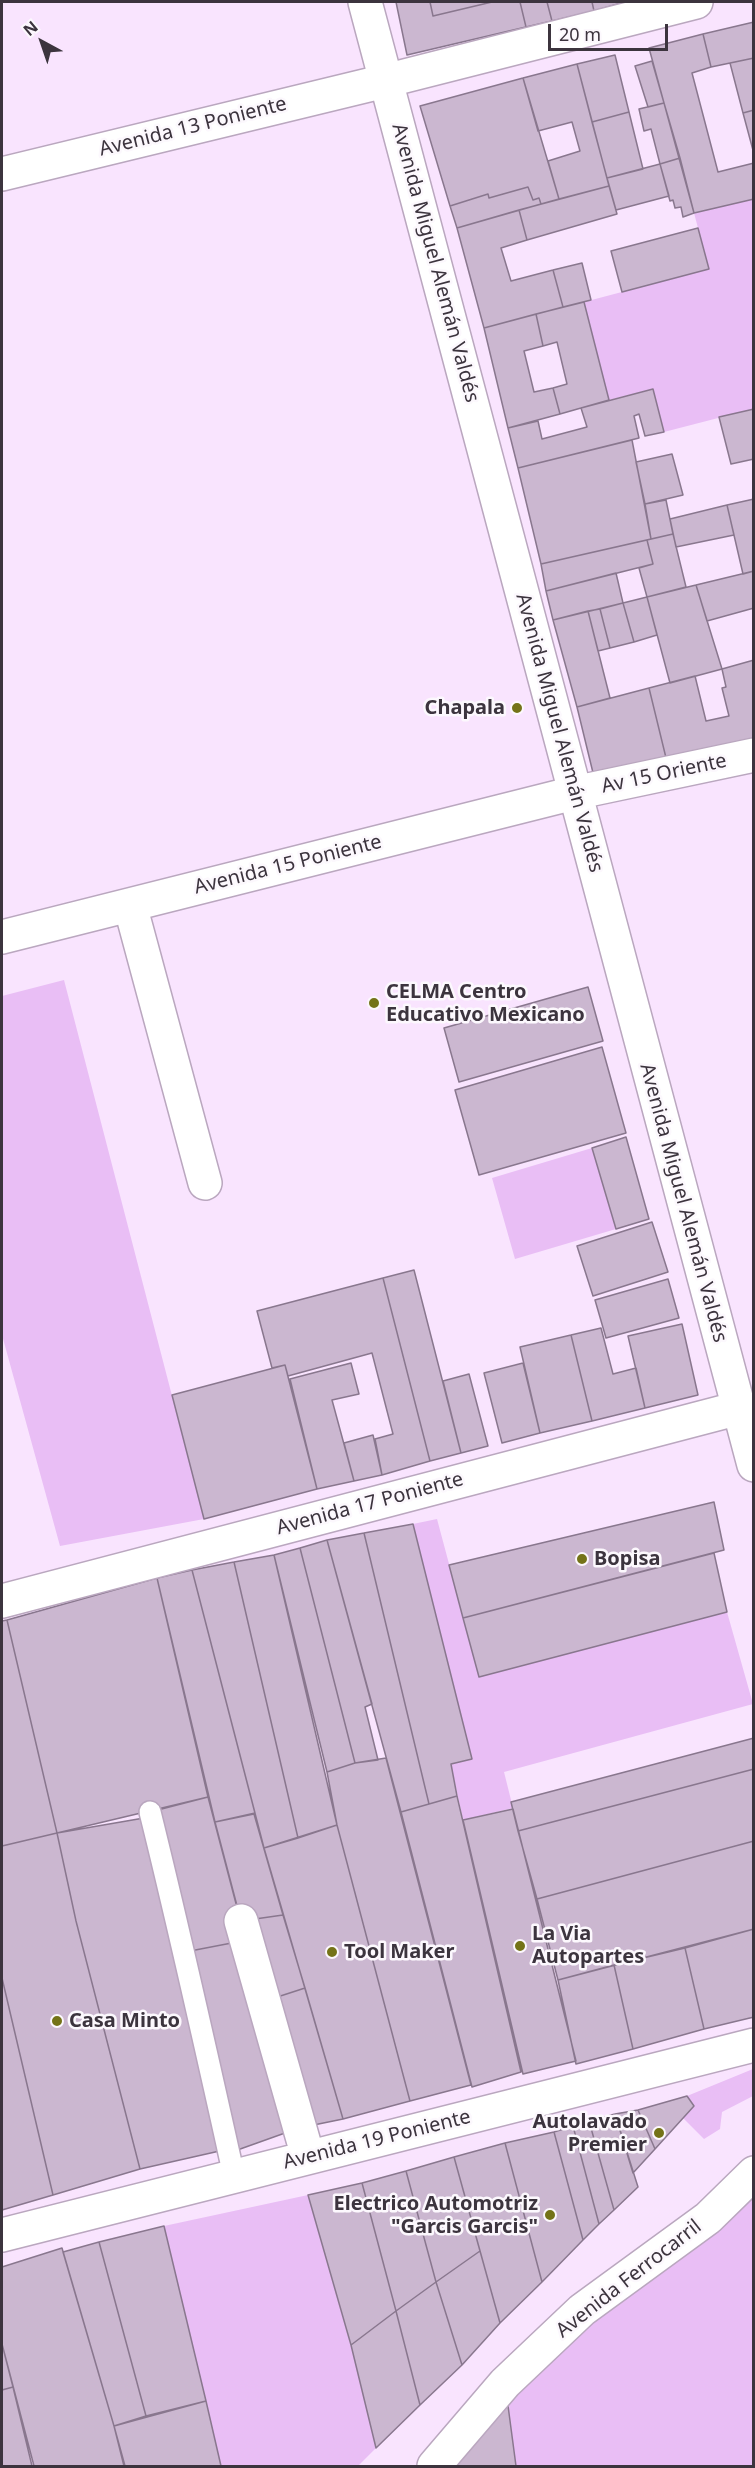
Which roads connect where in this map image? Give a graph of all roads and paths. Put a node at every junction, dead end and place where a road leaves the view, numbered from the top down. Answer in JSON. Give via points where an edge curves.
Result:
{"nodes":[{"id":1,"x":365,"y":2,"type":"edge"},
{"id":2,"x":696,"y":2,"type":"edge"},
{"id":3,"x":385,"y":81,"type":"junction"},
{"id":4,"x":2,"y":174,"type":"edge"},
{"id":5,"x":753,"y":755,"type":"edge"},
{"id":6,"x":574,"y":793,"type":"junction"},
{"id":7,"x":130,"y":905,"type":"junction"},
{"id":8,"x":2,"y":936,"type":"edge"},
{"id":9,"x":205,"y":1183,"type":"dead end"},
{"id":10,"x":746,"y":1407,"type":"edge"},
{"id":11,"x":753,"y":1465,"type":"edge"},
{"id":12,"x":2,"y":1601,"type":"edge"},
{"id":13,"x":150,"y":1812,"type":"dead end"},
{"id":14,"x":241,"y":1921,"type":"dead end"},
{"id":15,"x":753,"y":2045,"type":"edge"},
{"id":16,"x":308,"y":2157,"type":"junction"},
{"id":17,"x":753,"y":2174,"type":"edge"},
{"id":18,"x":234,"y":2176,"type":"junction"},
{"id":19,"x":2,"y":2235,"type":"edge"},
{"id":20,"x":434,"y":2466,"type":"edge"}],
"edges":[{"from":1,"to":3,"type":"street","name":"Avenida Miguel Alemán Valdés"},
{"from":2,"to":3,"type":"street","name":"Avenida 13 Poniente"},
{"from":3,"to":4,"type":"street","name":"Avenida 13 Poniente"},
{"from":3,"to":6,"type":"street","name":"Avenida Miguel Alemán Valdés"},
{"from":5,"to":6,"type":"street","name":"Av 15 Oriente"},
{"from":6,"to":7,"type":"street","name":"Avenida 15 Poniente"},
{"from":6,"to":10,"type":"street","name":"Avenida Miguel Alemán Valdés"},
{"from":7,"to":8,"type":"street","name":"Avenida 15 Poniente"},
{"from":7,"to":9,"type":"street"},
{"from":10,"to":11,"type":"street","name":"Avenida Miguel Alemán Valdés"},
{"from":10,"to":12,"type":"street","name":"Avenida 17 Poniente"},
{"from":13,"to":18,"type":"lane"},
{"from":14,"to":16,"type":"street"},
{"from":15,"to":16,"type":"street","name":"Avenida 19 Poniente"},
{"from":16,"to":18,"type":"street","name":"Avenida 19 Poniente"},
{"from":17,"to":20,"type":"street","name":"Avenida Ferrocarril","via":[[708,2218],[582,2310],[505,2383]]},
{"from":18,"to":19,"type":"street","name":"Avenida 19 Poniente"}]}
